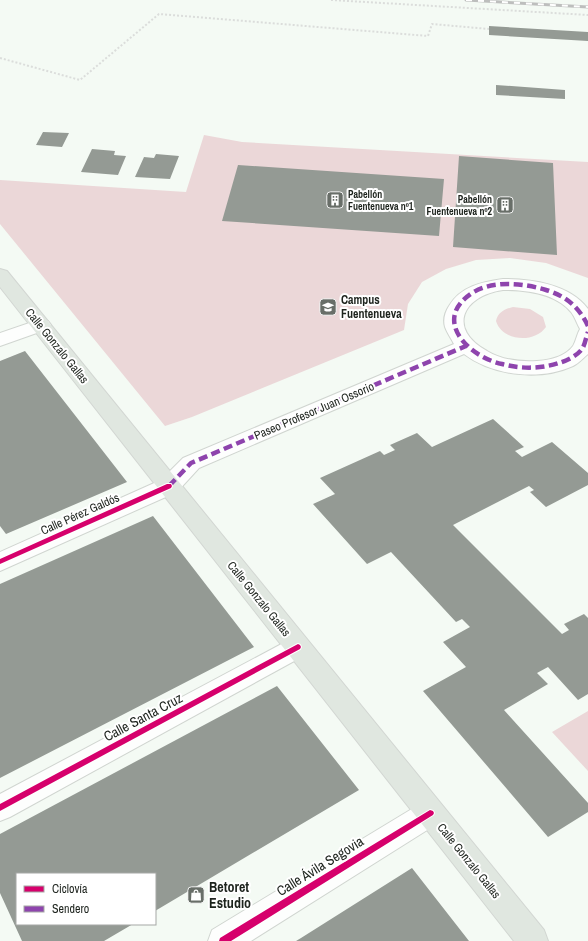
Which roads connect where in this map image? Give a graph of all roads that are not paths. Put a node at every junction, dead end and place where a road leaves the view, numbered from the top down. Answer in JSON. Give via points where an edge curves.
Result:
{"nodes":[{"id":1,"x":0,"y":275,"type":"edge"},
{"id":2,"x":41,"y":325,"type":"junction"},
{"id":3,"x":588,"y":326,"type":"edge"},
{"id":4,"x":588,"y":332,"type":"edge"},
{"id":5,"x":0,"y":340,"type":"edge"},
{"id":6,"x":466,"y":346,"type":"junction"},
{"id":7,"x":169,"y":486,"type":"junction"},
{"id":8,"x":0,"y":562,"type":"edge"},
{"id":9,"x":298,"y":647,"type":"junction"},
{"id":10,"x":0,"y":808,"type":"edge"},
{"id":11,"x":430,"y":812,"type":"junction"},
{"id":12,"x":223,"y":941,"type":"edge"},
{"id":13,"x":533,"y":941,"type":"edge"}],
"edges":[{"from":1,"to":2,"type":"main road","name":"Calle Gonzalo Gallas"},
{"from":2,"to":5,"type":"street"},
{"from":2,"to":7,"type":"main road","name":"Calle Gonzalo Gallas"},
{"from":3,"to":6,"type":"street","via":[[583,314],[556,293],[517,284],[497,286],[479,290],[465,298],[456,308],[454,327],[456,334]]},
{"from":4,"to":6,"type":"street","via":[[588,340],[580,352],[565,362],[546,367],[501,365],[481,357]]},
{"from":6,"to":7,"type":"street","name":"Paseo Profesor Juan Ossorio","via":[[191,463]]},
{"from":7,"to":8,"type":"street","name":"Calle Pérez Galdós"},
{"from":7,"to":9,"type":"main road","name":"Calle Gonzalo Gallas"},
{"from":9,"to":10,"type":"street","name":"Calle Santa Cruz"},
{"from":9,"to":11,"type":"main road","name":"Calle Gonzalo Gallas"},
{"from":11,"to":12,"type":"street","name":"Calle Ávila Segovia"},
{"from":11,"to":13,"type":"main road","name":"Calle Gonzalo Gallas"}]}
